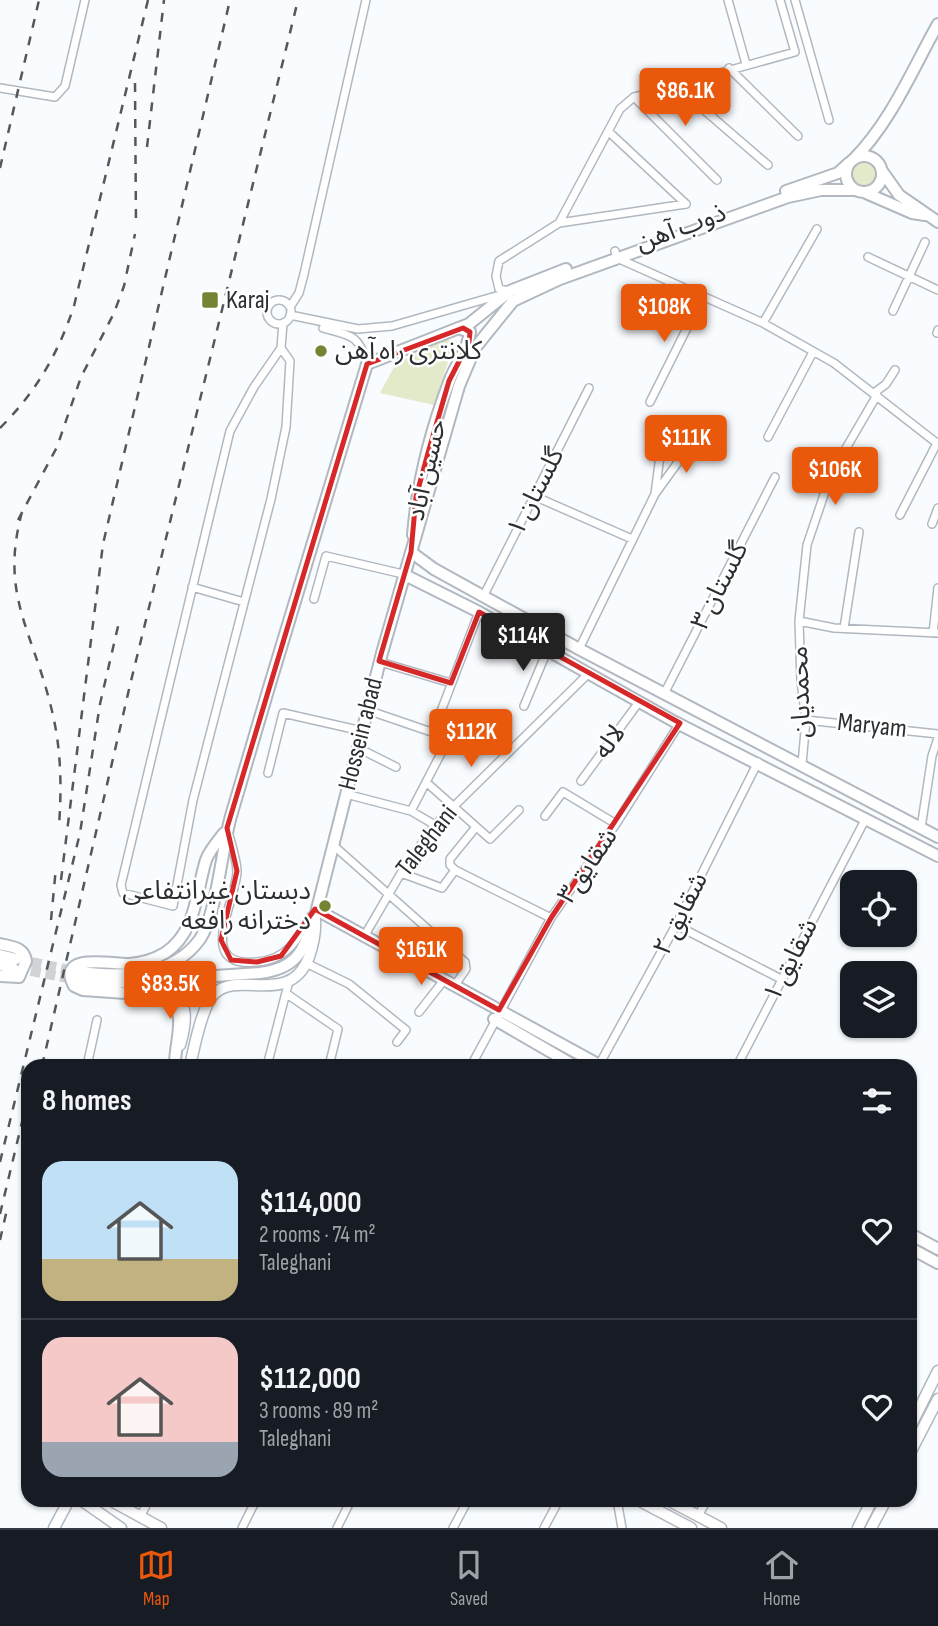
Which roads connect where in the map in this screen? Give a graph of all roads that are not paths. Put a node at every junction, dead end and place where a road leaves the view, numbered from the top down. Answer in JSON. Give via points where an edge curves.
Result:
{"nodes":[{"id":1,"x":85,"y":0,"type":"edge"},
{"id":2,"x":366,"y":0,"type":"edge"},
{"id":3,"x":728,"y":0,"type":"edge"},
{"id":4,"x":780,"y":0,"type":"edge"},
{"id":5,"x":795,"y":0,"type":"edge"},
{"id":6,"x":938,"y":24,"type":"edge"},
{"id":7,"x":746,"y":64,"type":"junction"},
{"id":8,"x":729,"y":68,"type":"junction"},
{"id":9,"x":674,"y":84,"type":"junction"},
{"id":10,"x":0,"y":88,"type":"edge"},
{"id":11,"x":634,"y":97,"type":"junction"},
{"id":12,"x":828,"y":120,"type":"dead end"},
{"id":13,"x":609,"y":132,"type":"junction"},
{"id":14,"x":797,"y":135,"type":"dead end"},
{"id":15,"x":851,"y":161,"type":"junction"},
{"id":16,"x":768,"y":165,"type":"dead end"},
{"id":17,"x":881,"y":169,"type":"junction"},
{"id":18,"x":717,"y":180,"type":"dead end"},
{"id":19,"x":860,"y":192,"type":"junction"},
{"id":20,"x":925,"y":215,"type":"junction"},
{"id":21,"x":938,"y":222,"type":"edge"},
{"id":22,"x":559,"y":223,"type":"junction"},
{"id":23,"x":817,"y":229,"type":"dead end"},
{"id":24,"x":925,"y":242,"type":"dead end"},
{"id":25,"x":616,"y":255,"type":"junction"},
{"id":26,"x":868,"y":257,"type":"dead end"},
{"id":27,"x":909,"y":277,"type":"junction"},
{"id":28,"x":938,"y":290,"type":"edge"},
{"id":29,"x":511,"y":296,"type":"junction"},
{"id":30,"x":702,"y":298,"type":"junction"},
{"id":31,"x":893,"y":311,"type":"dead end"},
{"id":32,"x":288,"y":316,"type":"junction"},
{"id":33,"x":763,"y":323,"type":"junction"},
{"id":34,"x":453,"y":329,"type":"junction"},
{"id":35,"x":281,"y":348,"type":"junction"},
{"id":36,"x":813,"y":352,"type":"junction"},
{"id":37,"x":367,"y":364,"type":"junction"},
{"id":38,"x":895,"y":370,"type":"dead end"},
{"id":39,"x":589,"y":388,"type":"dead end"},
{"id":40,"x":876,"y":394,"type":"junction"},
{"id":41,"x":650,"y":401,"type":"dead end"},
{"id":42,"x":768,"y":437,"type":"dead end"},
{"id":43,"x":938,"y":443,"type":"edge"},
{"id":44,"x":775,"y":477,"type":"dead end"},
{"id":45,"x":655,"y":494,"type":"junction"},
{"id":46,"x":534,"y":496,"type":"junction"},
{"id":47,"x":938,"y":508,"type":"edge"},
{"id":48,"x":900,"y":515,"type":"dead end"},
{"id":49,"x":932,"y":524,"type":"dead end"},
{"id":50,"x":859,"y":532,"type":"dead end"},
{"id":51,"x":632,"y":539,"type":"junction"},
{"id":52,"x":411,"y":552,"type":"junction"},
{"id":53,"x":433,"y":569,"type":"junction"},
{"id":54,"x":403,"y":574,"type":"junction"},
{"id":55,"x":192,"y":586,"type":"junction"},
{"id":56,"x":425,"y":586,"type":"junction"},
{"id":57,"x":938,"y":588,"type":"edge"},
{"id":58,"x":483,"y":597,"type":"junction"},
{"id":59,"x":314,"y":599,"type":"dead end"},
{"id":60,"x":244,"y":602,"type":"junction"},
{"id":61,"x":479,"y":612,"type":"junction"},
{"id":62,"x":799,"y":621,"type":"junction"},
{"id":63,"x":844,"y":628,"type":"junction"},
{"id":64,"x":935,"y":633,"type":"edge"},
{"id":65,"x":579,"y":649,"type":"junction"},
{"id":66,"x":547,"y":651,"type":"junction"},
{"id":67,"x":380,"y":662,"type":"junction"},
{"id":68,"x":589,"y":674,"type":"junction"},
{"id":69,"x":451,"y":683,"type":"junction"},
{"id":70,"x":668,"y":696,"type":"junction"},
{"id":71,"x":639,"y":702,"type":"junction"},
{"id":72,"x":524,"y":706,"type":"dead end"},
{"id":73,"x":686,"y":706,"type":"junction"},
{"id":74,"x":368,"y":710,"type":"junction"},
{"id":75,"x":662,"y":715,"type":"junction"},
{"id":76,"x":806,"y":720,"type":"junction"},
{"id":77,"x":678,"y":723,"type":"junction"},
{"id":78,"x":362,"y":731,"type":"junction"},
{"id":79,"x":433,"y":732,"type":"junction"},
{"id":80,"x":938,"y":736,"type":"edge"},
{"id":81,"x":358,"y":748,"type":"junction"},
{"id":82,"x":758,"y":762,"type":"junction"},
{"id":83,"x":803,"y":764,"type":"junction"},
{"id":84,"x":397,"y":767,"type":"dead end"},
{"id":85,"x":268,"y":773,"type":"dead end"},
{"id":86,"x":581,"y":781,"type":"dead end"},
{"id":87,"x":426,"y":782,"type":"junction"},
{"id":88,"x":346,"y":794,"type":"junction"},
{"id":89,"x":452,"y":807,"type":"junction"},
{"id":90,"x":519,"y":810,"type":"dead end"},
{"id":91,"x":411,"y":811,"type":"junction"},
{"id":92,"x":545,"y":816,"type":"dead end"},
{"id":93,"x":866,"y":817,"type":"junction"},
{"id":94,"x":616,"y":824,"type":"junction"},
{"id":95,"x":435,"y":825,"type":"junction"},
{"id":96,"x":475,"y":827,"type":"junction"},
{"id":97,"x":227,"y":828,"type":"junction"},
{"id":98,"x":921,"y":828,"type":"junction"},
{"id":99,"x":938,"y":837,"type":"edge"},
{"id":100,"x":333,"y":845,"type":"junction"},
{"id":101,"x":937,"y":854,"type":"edge"},
{"id":102,"x":455,"y":870,"type":"junction"},
{"id":103,"x":401,"y":873,"type":"junction"},
{"id":104,"x":388,"y":894,"type":"junction"},
{"id":105,"x":317,"y":910,"type":"junction"},
{"id":106,"x":551,"y":918,"type":"junction"},
{"id":107,"x":676,"y":925,"type":"junction"},
{"id":108,"x":365,"y":935,"type":"junction"},
{"id":109,"x":0,"y":944,"type":"edge"},
{"id":110,"x":0,"y":955,"type":"edge"},
{"id":111,"x":306,"y":963,"type":"junction"},
{"id":112,"x":0,"y":965,"type":"edge"},
{"id":113,"x":0,"y":976,"type":"edge"},
{"id":114,"x":78,"y":976,"type":"tunnel mouth"},
{"id":115,"x":153,"y":976,"type":"junction"},
{"id":116,"x":781,"y":979,"type":"junction"},
{"id":117,"x":444,"y":980,"type":"junction"},
{"id":118,"x":289,"y":981,"type":"junction"},
{"id":119,"x":455,"y":985,"type":"junction"},
{"id":120,"x":288,"y":994,"type":"junction"},
{"id":121,"x":419,"y":1012,"type":"dead end"},
{"id":122,"x":497,"y":1015,"type":"junction"},
{"id":123,"x":97,"y":1020,"type":"dead end"},
{"id":124,"x":538,"y":1037,"type":"junction"},
{"id":125,"x":397,"y":1042,"type":"dead end"},
{"id":126,"x":559,"y":1042,"type":"junction"},
{"id":127,"x":552,"y":1052,"type":"junction"},
{"id":128,"x":89,"y":1059,"type":"edge"},
{"id":129,"x":175,"y":1059,"type":"edge"},
{"id":130,"x":176,"y":1059,"type":"edge"},
{"id":131,"x":192,"y":1059,"type":"edge"},
{"id":132,"x":269,"y":1059,"type":"edge"},
{"id":133,"x":331,"y":1059,"type":"edge"},
{"id":134,"x":475,"y":1059,"type":"edge"},
{"id":135,"x":564,"y":1059,"type":"edge"},
{"id":136,"x":589,"y":1059,"type":"edge"},
{"id":137,"x":603,"y":1059,"type":"edge"},
{"id":138,"x":741,"y":1059,"type":"edge"},
{"id":139,"x":917,"y":1238,"type":"edge"},
{"id":140,"x":938,"y":1249,"type":"edge"},
{"id":141,"x":917,"y":1252,"type":"edge"},
{"id":142,"x":938,"y":1263,"type":"edge"},
{"id":143,"x":938,"y":1371,"type":"edge"},
{"id":144,"x":938,"y":1399,"type":"edge"},
{"id":145,"x":917,"y":1413,"type":"edge"},
{"id":146,"x":917,"y":1440,"type":"edge"},
{"id":147,"x":65,"y":1507,"type":"edge"},
{"id":148,"x":91,"y":1507,"type":"edge"},
{"id":149,"x":123,"y":1507,"type":"edge"},
{"id":150,"x":146,"y":1507,"type":"edge"},
{"id":151,"x":252,"y":1507,"type":"edge"},
{"id":152,"x":348,"y":1507,"type":"edge"},
{"id":153,"x":464,"y":1507,"type":"edge"},
{"id":154,"x":555,"y":1507,"type":"edge"},
{"id":155,"x":618,"y":1507,"type":"edge"},
{"id":156,"x":651,"y":1507,"type":"edge"},
{"id":157,"x":681,"y":1507,"type":"edge"},
{"id":158,"x":703,"y":1507,"type":"edge"},
{"id":159,"x":868,"y":1507,"type":"edge"},
{"id":160,"x":882,"y":1507,"type":"edge"},
{"id":161,"x":698,"y":1516,"type":"junction"},
{"id":162,"x":141,"y":1517,"type":"junction"},
{"id":163,"x":54,"y":1528,"type":"edge"},
{"id":164,"x":121,"y":1528,"type":"edge"},
{"id":165,"x":161,"y":1528,"type":"edge"},
{"id":166,"x":242,"y":1528,"type":"edge"},
{"id":167,"x":337,"y":1528,"type":"edge"},
{"id":168,"x":453,"y":1528,"type":"edge"},
{"id":169,"x":544,"y":1528,"type":"edge"},
{"id":170,"x":622,"y":1528,"type":"edge"},
{"id":171,"x":691,"y":1528,"type":"edge"},
{"id":172,"x":721,"y":1528,"type":"edge"},
{"id":173,"x":858,"y":1528,"type":"edge"},
{"id":174,"x":871,"y":1528,"type":"edge"}],
"edges":[{"from":1,"to":10,"type":"street","via":[[65,86],[55,97]]},
{"from":2,"to":32,"type":"street","via":[[304,274]]},
{"from":3,"to":7,"type":"street"},
{"from":4,"to":7,"type":"street","via":[[795,52]]},
{"from":5,"to":12,"type":"street"},
{"from":6,"to":15,"type":"main road","name":"ذوب آهن","via":[[871,142]]},
{"from":7,"to":8,"type":"street"},
{"from":8,"to":9,"type":"street"},
{"from":8,"to":14,"type":"street"},
{"from":9,"to":11,"type":"street"},
{"from":9,"to":16,"type":"street"},
{"from":11,"to":13,"type":"street","via":[[620,109]]},
{"from":11,"to":18,"type":"street"},
{"from":13,"to":22,"type":"street"},
{"from":13,"to":22,"type":"street","via":[[685,204]]},
{"from":15,"to":17,"type":"main road","via":[[870,157]]},
{"from":15,"to":19,"type":"main road","via":[[846,178]]},
{"from":15,"to":25,"type":"main road","name":"ذوب آهن","via":[[828,177]]},
{"from":17,"to":19,"type":"main road","via":[[879,184]]},
{"from":17,"to":20,"type":"main road","via":[[899,195]]},
{"from":19,"to":20,"type":"main road"},
{"from":19,"to":25,"type":"main road","name":"ذوب آهن","via":[[821,190],[788,197]]},
{"from":20,"to":21,"type":"main road"},
{"from":22,"to":29,"type":"street","via":[[499,261],[499,289]]},
{"from":23,"to":33,"type":"street"},
{"from":24,"to":27,"type":"street"},
{"from":25,"to":29,"type":"main road","name":"ذوب آهن"},
{"from":25,"to":30,"type":"street"},
{"from":26,"to":27,"type":"street"},
{"from":27,"to":28,"type":"street"},
{"from":27,"to":31,"type":"street"},
{"from":29,"to":32,"type":"street","via":[[392,327],[358,329]]},
{"from":29,"to":34,"type":"main road"},
{"from":29,"to":52,"type":"main road","name":"حسین آباد","via":[[475,348],[459,386]]},
{"from":30,"to":33,"type":"street"},
{"from":30,"to":41,"type":"street"},
{"from":32,"to":35,"type":"street"},
{"from":32,"to":37,"type":"street","via":[[354,337]]},
{"from":33,"to":36,"type":"street"},
{"from":34,"to":37,"type":"main road"},
{"from":34,"to":52,"type":"main road","name":"حسین آباد","via":[[470,332],[469,342],[449,381],[419,486]]},
{"from":35,"to":55,"type":"street","via":[[230,431]]},
{"from":35,"to":60,"type":"street","via":[[290,361],[286,427]]},
{"from":36,"to":40,"type":"street"},
{"from":36,"to":42,"type":"street"},
{"from":37,"to":97,"type":"main road"},
{"from":38,"to":40,"type":"street","name":"محمدیان"},
{"from":39,"to":46,"type":"street","name":"گلستان ۱"},
{"from":40,"to":43,"type":"street"},
{"from":40,"to":62,"type":"street","name":"محمدیان","via":[[827,486],[807,545]]},
{"from":43,"to":48,"type":"street"},
{"from":44,"to":70,"type":"street","name":"گلستان ۳"},
{"from":45,"to":45,"type":"street","via":[[689,447],[667,431],[663,433]]},
{"from":45,"to":51,"type":"street"},
{"from":46,"to":51,"type":"street"},
{"from":46,"to":58,"type":"street","name":"گلستان ۱"},
{"from":47,"to":49,"type":"street"},
{"from":50,"to":63,"type":"street"},
{"from":51,"to":65,"type":"street"},
{"from":52,"to":53,"type":"main road"},
{"from":52,"to":54,"type":"main road","name":"Hossein abad"},
{"from":53,"to":56,"type":"main road","via":[[423,579]]},
{"from":53,"to":58,"type":"main road"},
{"from":54,"to":56,"type":"main road"},
{"from":54,"to":59,"type":"street","via":[[326,556]]},
{"from":54,"to":67,"type":"main road","name":"Hossein abad"},
{"from":55,"to":60,"type":"street"},
{"from":55,"to":60,"type":"street","via":[[121,885],[123,893],[173,906],[193,800]]},
{"from":56,"to":61,"type":"main road"},
{"from":57,"to":64,"type":"street"},
{"from":58,"to":65,"type":"main road"},
{"from":61,"to":66,"type":"main road"},
{"from":61,"to":69,"type":"street"},
{"from":62,"to":63,"type":"street"},
{"from":62,"to":76,"type":"street","name":"محمدیان"},
{"from":63,"to":64,"type":"street"},
{"from":65,"to":70,"type":"main road"},
{"from":66,"to":68,"type":"main road"},
{"from":66,"to":72,"type":"street"},
{"from":67,"to":69,"type":"street"},
{"from":67,"to":74,"type":"main road","name":"Hossein abad"},
{"from":68,"to":71,"type":"main road"},
{"from":68,"to":89,"type":"street","name":"Taleghani"},
{"from":69,"to":79,"type":"street"},
{"from":70,"to":73,"type":"main road"},
{"from":70,"to":75,"type":"main road","via":[[672,707]]},
{"from":71,"to":75,"type":"main road"},
{"from":71,"to":86,"type":"street","name":"لاله"},
{"from":73,"to":77,"type":"main road","via":[[679,709]]},
{"from":73,"to":83,"type":"main road"},
{"from":74,"to":78,"type":"main road","name":"Hossein abad"},
{"from":74,"to":79,"type":"street"},
{"from":75,"to":77,"type":"main road"},
{"from":76,"to":80,"type":"street","name":"Maryam"},
{"from":76,"to":83,"type":"street","name":"محمدیان"},
{"from":77,"to":82,"type":"main road"},
{"from":77,"to":94,"type":"street","name":"شقایق۳"},
{"from":78,"to":81,"type":"main road","name":"Hossein abad"},
{"from":78,"to":85,"type":"street","via":[[283,713]]},
{"from":79,"to":87,"type":"street","via":[[449,738]]},
{"from":80,"to":98,"type":"street"},
{"from":81,"to":84,"type":"street"},
{"from":81,"to":88,"type":"main road","name":"Hossein abad"},
{"from":82,"to":93,"type":"main road"},
{"from":82,"to":107,"type":"street","name":"شقایق ۲"},
{"from":83,"to":98,"type":"main road"},
{"from":87,"to":89,"type":"street"},
{"from":87,"to":91,"type":"street"},
{"from":88,"to":91,"type":"street"},
{"from":88,"to":100,"type":"main road","name":"Hossein abad"},
{"from":89,"to":95,"type":"street","name":"Taleghani"},
{"from":89,"to":96,"type":"street"},
{"from":90,"to":96,"type":"street","via":[[492,839]]},
{"from":91,"to":95,"type":"street"},
{"from":92,"to":94,"type":"street","via":[[564,792]]},
{"from":93,"to":101,"type":"main road"},
{"from":93,"to":116,"type":"street","name":"شقایق ۱"},
{"from":94,"to":106,"type":"street","name":"شقایق۳"},
{"from":95,"to":103,"type":"street","name":"Taleghani"},
{"from":96,"to":102,"type":"street","via":[[450,859]]},
{"from":97,"to":105,"type":"street","via":[[237,871],[221,940],[223,953],[230,960],[257,962],[281,956]]},
{"from":97,"to":115,"type":"main road","via":[[201,938]]},
{"from":97,"to":129,"type":"main road","via":[[207,858],[193,913],[175,944],[146,961],[86,961],[72,974],[74,986],[83,990],[168,996],[180,1013]]},
{"from":98,"to":99,"type":"main road"},
{"from":100,"to":104,"type":"street"},
{"from":100,"to":105,"type":"main road","name":"Hossein abad"},
{"from":102,"to":103,"type":"street","via":[[440,889]]},
{"from":102,"to":106,"type":"street"},
{"from":103,"to":104,"type":"street","name":"Taleghani"},
{"from":104,"to":108,"type":"street","name":"Taleghani"},
{"from":104,"to":119,"type":"street","via":[[467,966]]},
{"from":105,"to":108,"type":"main road"},
{"from":105,"to":111,"type":"street"},
{"from":105,"to":115,"type":"main road","name":"Hossein abad","via":[[302,951],[283,969]]},
{"from":106,"to":122,"type":"street","name":"شقایق۳"},
{"from":107,"to":116,"type":"street"},
{"from":107,"to":137,"type":"street","name":"شقایق ۲"},
{"from":108,"to":117,"type":"main road"},
{"from":109,"to":113,"type":"main road","via":[[23,952],[26,966],[19,977]]},
{"from":110,"to":112,"type":"main road","via":[[15,963]]},
{"from":111,"to":118,"type":"street"},
{"from":111,"to":125,"type":"street","via":[[349,984],[405,1030]]},
{"from":114,"to":115,"type":"main road","name":"Hossein abad","via":[[111,983]]},
{"from":115,"to":130,"type":"street","via":[[180,998],[186,1011]]},
{"from":116,"to":138,"type":"street","name":"شقایق ۱"},
{"from":117,"to":119,"type":"main road"},
{"from":117,"to":121,"type":"street"},
{"from":118,"to":120,"type":"street"},
{"from":118,"to":131,"type":"street","via":[[216,992],[205,1012]]},
{"from":119,"to":122,"type":"main road"},
{"from":120,"to":132,"type":"street"},
{"from":120,"to":133,"type":"street","via":[[338,1029]]},
{"from":122,"to":124,"type":"main road"},
{"from":122,"to":134,"type":"street","name":"شقایق۳"},
{"from":123,"to":128,"type":"street"},
{"from":124,"to":126,"type":"main road"},
{"from":124,"to":127,"type":"main road"},
{"from":126,"to":127,"type":"main road","via":[[552,1045]]},
{"from":126,"to":136,"type":"main road"},
{"from":127,"to":135,"type":"main road"},
{"from":139,"to":140,"type":"main road"},
{"from":141,"to":142,"type":"main road"},
{"from":143,"to":145,"type":"street"},
{"from":144,"to":146,"type":"street"},
{"from":147,"to":163,"type":"street"},
{"from":148,"to":164,"type":"street"},
{"from":149,"to":162,"type":"street"},
{"from":150,"to":162,"type":"street"},
{"from":151,"to":166,"type":"street"},
{"from":152,"to":167,"type":"street"},
{"from":153,"to":168,"type":"street"},
{"from":154,"to":169,"type":"street"},
{"from":155,"to":170,"type":"street"},
{"from":156,"to":171,"type":"street"},
{"from":157,"to":161,"type":"street"},
{"from":158,"to":161,"type":"street"},
{"from":159,"to":173,"type":"street"},
{"from":160,"to":174,"type":"street"},
{"from":161,"to":172,"type":"street"},
{"from":162,"to":165,"type":"street"}]}
